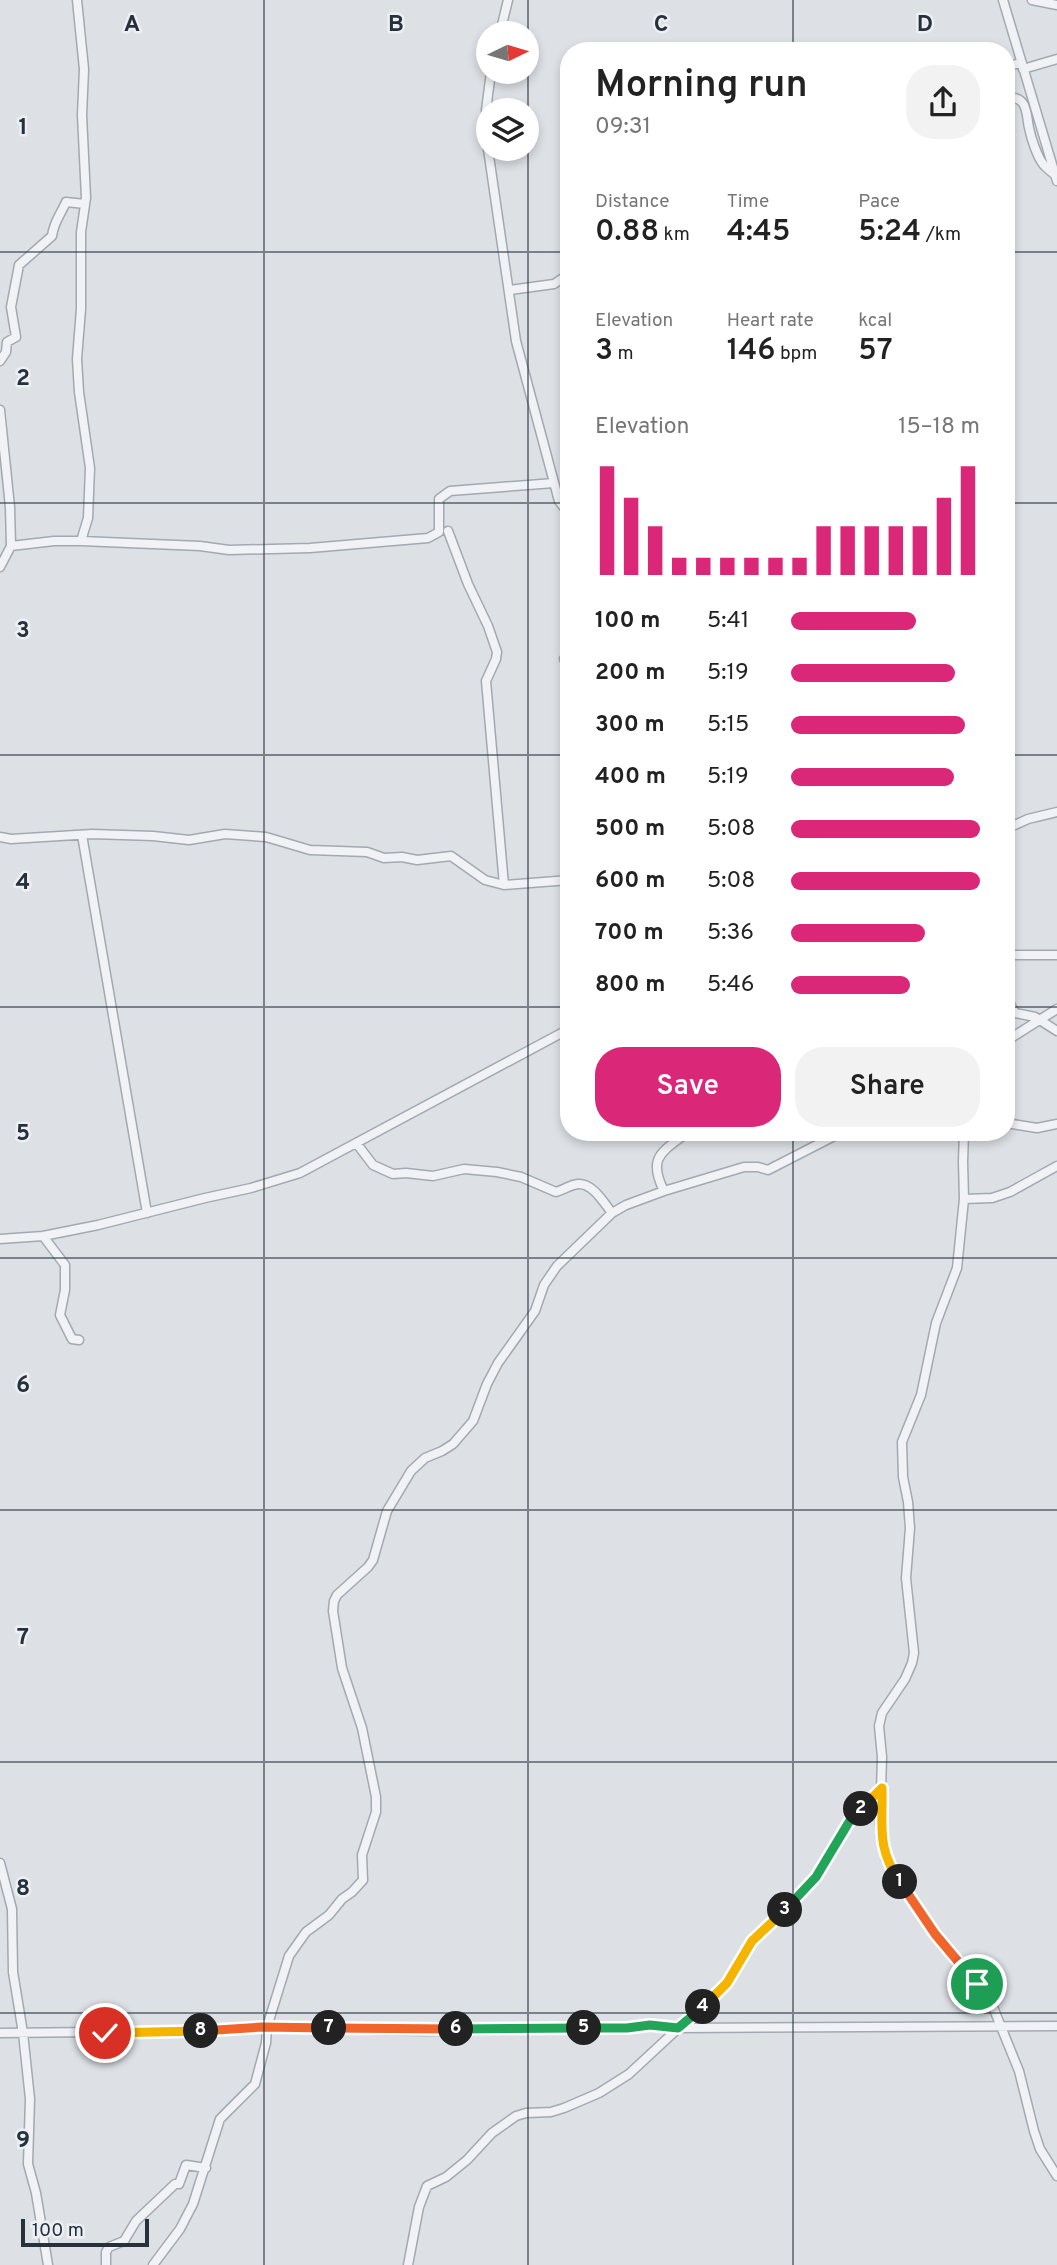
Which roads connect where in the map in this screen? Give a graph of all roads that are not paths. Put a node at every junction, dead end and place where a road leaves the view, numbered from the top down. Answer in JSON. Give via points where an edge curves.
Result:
{"nodes":[{"id":1,"x":77,"y":0,"type":"edge"},
{"id":2,"x":508,"y":0,"type":"edge"},
{"id":3,"x":1003,"y":0,"type":"edge"},
{"id":4,"x":1031,"y":0,"type":"edge"},
{"id":5,"x":1057,"y":5,"type":"edge"},
{"id":6,"x":503,"y":21,"type":"edge"},
{"id":7,"x":1057,"y":59,"type":"edge"},
{"id":8,"x":1015,"y":66,"type":"edge"},
{"id":9,"x":1023,"y":66,"type":"junction"},
{"id":10,"x":1015,"y":98,"type":"edge"},
{"id":11,"x":1053,"y":154,"type":"edge"},
{"id":12,"x":490,"y":161,"type":"edge"},
{"id":13,"x":1056,"y":178,"type":"edge"},
{"id":14,"x":85,"y":204,"type":"junction"},
{"id":15,"x":560,"y":280,"type":"edge"},
{"id":16,"x":510,"y":290,"type":"junction"},
{"id":17,"x":0,"y":361,"type":"edge"},
{"id":18,"x":0,"y":410,"type":"edge"},
{"id":19,"x":554,"y":483,"type":"junction"},
{"id":20,"x":560,"y":502,"type":"edge"},
{"id":21,"x":448,"y":531,"type":"dead end"},
{"id":22,"x":81,"y":541,"type":"junction"},
{"id":23,"x":10,"y":546,"type":"junction"},
{"id":24,"x":0,"y":567,"type":"edge"},
{"id":25,"x":1057,"y":812,"type":"edge"},
{"id":26,"x":1015,"y":825,"type":"edge"},
{"id":27,"x":82,"y":835,"type":"junction"},
{"id":28,"x":0,"y":837,"type":"edge"},
{"id":29,"x":560,"y":881,"type":"edge"},
{"id":30,"x":504,"y":885,"type":"junction"},
{"id":31,"x":1015,"y":955,"type":"edge"},
{"id":32,"x":1057,"y":956,"type":"edge"},
{"id":33,"x":1057,"y":1009,"type":"edge"},
{"id":34,"x":1015,"y":1010,"type":"edge"},
{"id":35,"x":1040,"y":1020,"type":"junction"},
{"id":36,"x":1057,"y":1031,"type":"edge"},
{"id":37,"x":560,"y":1034,"type":"edge"},
{"id":38,"x":1015,"y":1035,"type":"edge"},
{"id":39,"x":1015,"y":1124,"type":"edge"},
{"id":40,"x":1057,"y":1124,"type":"edge"},
{"id":41,"x":677,"y":1141,"type":"edge"},
{"id":42,"x":824,"y":1141,"type":"edge"},
{"id":43,"x":963,"y":1141,"type":"edge"},
{"id":44,"x":357,"y":1144,"type":"junction"},
{"id":45,"x":1057,"y":1166,"type":"edge"},
{"id":46,"x":664,"y":1191,"type":"junction"},
{"id":47,"x":964,"y":1199,"type":"junction"},
{"id":48,"x":146,"y":1213,"type":"junction"},
{"id":49,"x":611,"y":1213,"type":"junction"},
{"id":50,"x":43,"y":1236,"type":"junction"},
{"id":51,"x":0,"y":1239,"type":"edge"},
{"id":52,"x":79,"y":1340,"type":"dead end"},
{"id":53,"x":882,"y":1788,"type":"junction"},
{"id":54,"x":0,"y":1863,"type":"edge"},
{"id":55,"x":1002,"y":2026,"type":"junction"},
{"id":56,"x":1057,"y":2026,"type":"edge"},
{"id":57,"x":268,"y":2027,"type":"junction"},
{"id":58,"x":678,"y":2028,"type":"junction"},
{"id":59,"x":0,"y":2033,"type":"edge"},
{"id":60,"x":23,"y":2033,"type":"junction"},
{"id":61,"x":206,"y":2168,"type":"junction"},
{"id":62,"x":1057,"y":2176,"type":"edge"},
{"id":63,"x":48,"y":2265,"type":"edge"},
{"id":64,"x":106,"y":2265,"type":"edge"},
{"id":65,"x":153,"y":2265,"type":"edge"},
{"id":66,"x":408,"y":2265,"type":"edge"}],
"edges":[{"from":1,"to":14,"type":"street"},
{"from":2,"to":6,"type":"street"},
{"from":3,"to":9,"type":"street"},
{"from":4,"to":5,"type":"street"},
{"from":7,"to":9,"type":"street"},
{"from":8,"to":9,"type":"street"},
{"from":9,"to":11,"type":"street"},
{"from":10,"to":13,"type":"street","via":[[1029,113],[1029,129],[1043,165]]},
{"from":11,"to":13,"type":"street"},
{"from":12,"to":16,"type":"street"},
{"from":14,"to":17,"type":"street","via":[[66,202],[52,236],[21,261],[11,307],[16,335],[7,342]]},
{"from":14,"to":22,"type":"street","via":[[77,359],[90,496]]},
{"from":15,"to":16,"type":"street"},
{"from":16,"to":19,"type":"street","via":[[516,341]]},
{"from":18,"to":23,"type":"street"},
{"from":19,"to":20,"type":"street"},
{"from":19,"to":22,"type":"street","via":[[450,491],[439,499],[439,532],[428,538],[229,550]]},
{"from":21,"to":30,"type":"street","via":[[497,652],[486,681]]},
{"from":22,"to":23,"type":"street"},
{"from":23,"to":24,"type":"street"},
{"from":25,"to":26,"type":"street"},
{"from":27,"to":28,"type":"street"},
{"from":27,"to":30,"type":"street","via":[[177,840],[251,835],[310,850],[367,852],[384,858],[451,856],[485,880]]},
{"from":27,"to":48,"type":"street"},
{"from":29,"to":30,"type":"street"},
{"from":31,"to":32,"type":"street"},
{"from":33,"to":35,"type":"street"},
{"from":34,"to":35,"type":"street"},
{"from":35,"to":36,"type":"street"},
{"from":35,"to":38,"type":"street"},
{"from":37,"to":44,"type":"street"},
{"from":39,"to":40,"type":"street","via":[[1037,1128]]},
{"from":41,"to":46,"type":"street","via":[[660,1154],[657,1163],[656,1174]]},
{"from":42,"to":46,"type":"street","via":[[765,1171],[744,1167]]},
{"from":43,"to":47,"type":"street"},
{"from":44,"to":48,"type":"street","via":[[279,1181]]},
{"from":44,"to":49,"type":"street","via":[[373,1165],[393,1174],[487,1171],[521,1177],[556,1192],[580,1184],[598,1195]]},
{"from":45,"to":47,"type":"street","via":[[1010,1192]]},
{"from":46,"to":49,"type":"street"},
{"from":47,"to":53,"type":"street","via":[[957,1268],[936,1322],[921,1395],[902,1443],[910,1528],[906,1578],[914,1653],[905,1679],[882,1713]]},
{"from":48,"to":50,"type":"street"},
{"from":49,"to":57,"type":"street","via":[[548,1276],[535,1311],[498,1363],[472,1421],[453,1444],[411,1471],[387,1511],[373,1560],[334,1601],[336,1638],[368,1751],[376,1812],[362,1855],[363,1880],[296,1945]]},
{"from":50,"to":51,"type":"street"},
{"from":50,"to":52,"type":"street","via":[[64,1262],[60,1317],[72,1339]]},
{"from":53,"to":55,"type":"street","via":[[880,1824],[886,1859]]},
{"from":53,"to":58,"type":"street","via":[[852,1817],[816,1877],[752,1941],[727,1983]]},
{"from":54,"to":60,"type":"street","via":[[12,1909],[13,1972]]},
{"from":55,"to":56,"type":"street"},
{"from":55,"to":58,"type":"street"},
{"from":55,"to":62,"type":"street","via":[[1040,2149]]},
{"from":57,"to":58,"type":"street","via":[[426,2031]]},
{"from":57,"to":60,"type":"street"},
{"from":57,"to":61,"type":"street","via":[[255,2084],[220,2119]]},
{"from":58,"to":66,"type":"street","via":[[629,2074],[599,2093],[551,2112],[516,2116],[446,2177],[431,2183],[419,2207]]},
{"from":59,"to":60,"type":"street"},
{"from":60,"to":63,"type":"street","via":[[30,2099],[28,2164]]},
{"from":61,"to":64,"type":"street","via":[[186,2165],[179,2184],[136,2221],[124,2241],[109,2247]]},
{"from":61,"to":65,"type":"street","via":[[180,2229]]}]}
